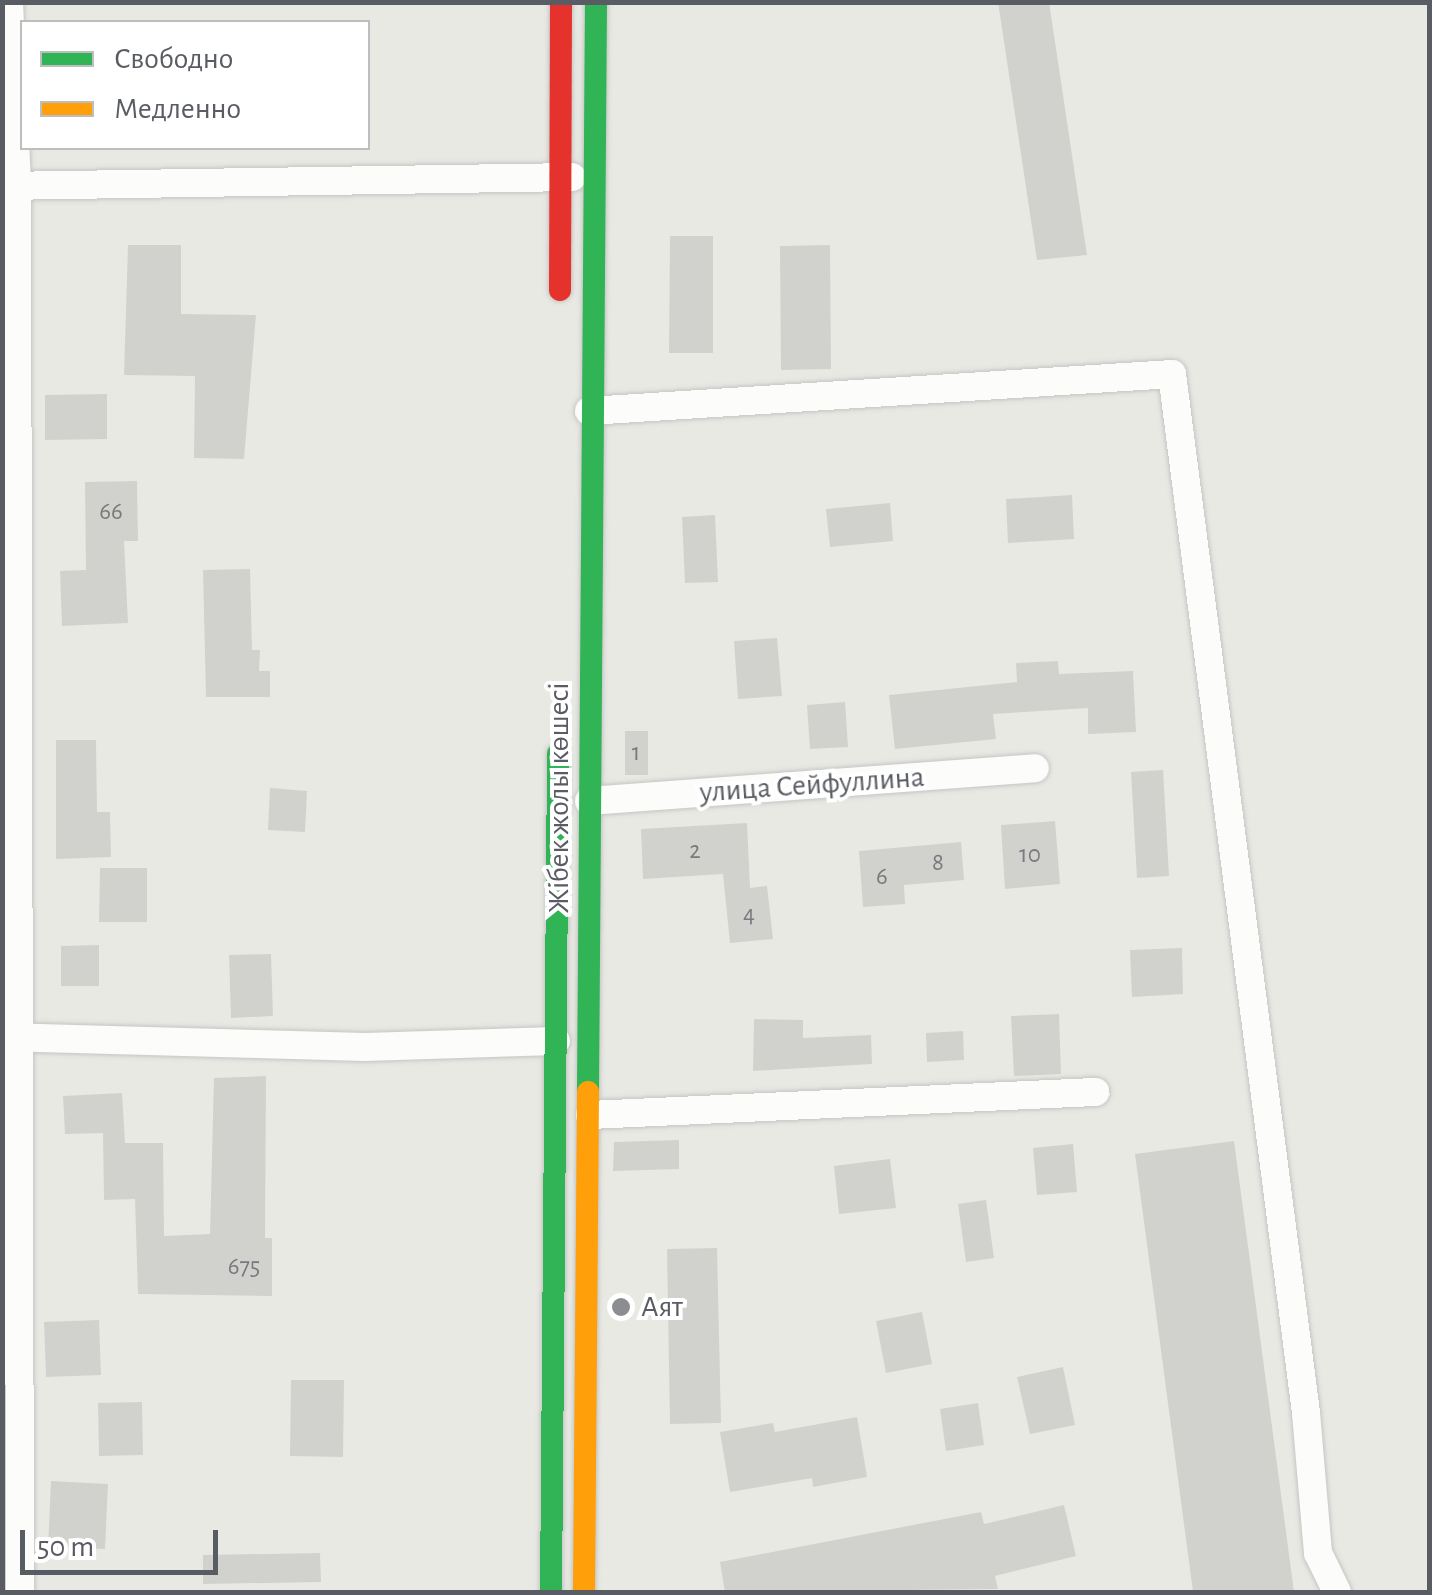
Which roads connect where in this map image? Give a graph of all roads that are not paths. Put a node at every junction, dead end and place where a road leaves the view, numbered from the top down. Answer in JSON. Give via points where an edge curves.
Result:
{"nodes":[{"id":1,"x":10,"y":2,"type":"edge"},
{"id":2,"x":562,"y":2,"type":"edge"},
{"id":3,"x":596,"y":2,"type":"edge"},
{"id":4,"x":593,"y":176,"type":"junction"},
{"id":5,"x":561,"y":177,"type":"junction"},
{"id":6,"x":10,"y":185,"type":"edge"},
{"id":7,"x":560,"y":314,"type":"dead end"},
{"id":8,"x":589,"y":412,"type":"junction"},
{"id":9,"x":558,"y":727,"type":"dead end"},
{"id":10,"x":1034,"y":768,"type":"dead end"},
{"id":11,"x":589,"y":802,"type":"junction"},
{"id":12,"x":12,"y":1037,"type":"edge"},
{"id":13,"x":556,"y":1041,"type":"junction"},
{"id":14,"x":1095,"y":1092,"type":"dead end"},
{"id":15,"x":590,"y":1115,"type":"junction"},
{"id":16,"x":20,"y":1592,"type":"edge"},
{"id":17,"x":551,"y":1592,"type":"edge"},
{"id":18,"x":584,"y":1592,"type":"edge"},
{"id":19,"x":1337,"y":1592,"type":"edge"}],
"edges":[{"from":1,"to":6,"type":"street"},
{"from":2,"to":5,"type":"main road"},
{"from":3,"to":4,"type":"main road","name":"Жібек жолы көшесі"},
{"from":4,"to":5,"type":"street"},
{"from":4,"to":8,"type":"main road","name":"Жібек жолы көшесі"},
{"from":5,"to":6,"type":"street"},
{"from":5,"to":7,"type":"main road"},
{"from":6,"to":12,"type":"street"},
{"from":8,"to":11,"type":"main road","name":"Жібек жолы көшесі"},
{"from":8,"to":19,"type":"street","via":[[1172,374],[1306,1413],[1318,1553]]},
{"from":9,"to":13,"type":"main road","name":"Жібек жолы көшесі"},
{"from":10,"to":11,"type":"street","name":"улица Сейфуллина"},
{"from":11,"to":15,"type":"main road","name":"Жібек жолы көшесі"},
{"from":12,"to":13,"type":"street","via":[[365,1047]]},
{"from":12,"to":16,"type":"street"},
{"from":13,"to":17,"type":"main road","name":"Жібек жолы көшесі"},
{"from":14,"to":15,"type":"street"},
{"from":15,"to":18,"type":"main road","name":"Жібек жолы көшесі"}]}
